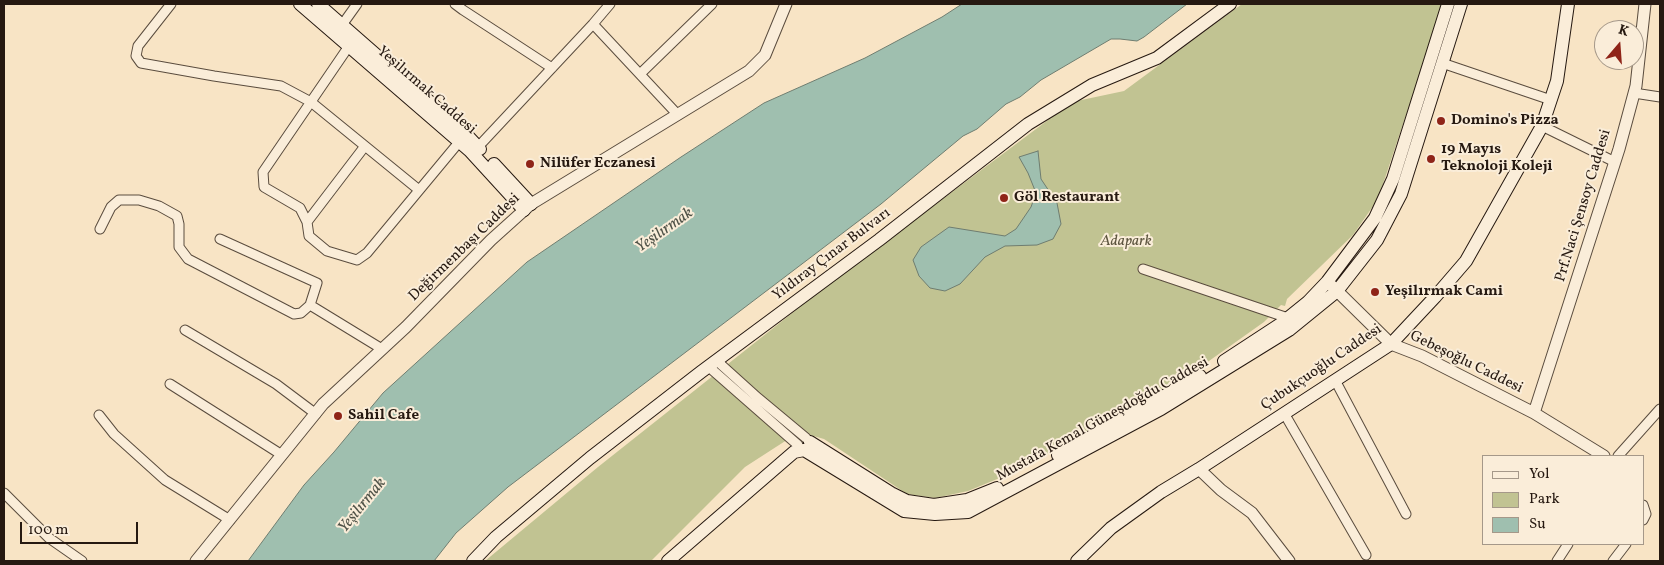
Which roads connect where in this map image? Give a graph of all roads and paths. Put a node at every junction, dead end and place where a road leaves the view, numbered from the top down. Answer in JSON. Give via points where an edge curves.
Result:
{"nodes":[{"id":1,"x":171,"y":4,"type":"edge"},
{"id":2,"x":300,"y":4,"type":"edge"},
{"id":3,"x":318,"y":4,"type":"edge"},
{"id":4,"x":356,"y":4,"type":"edge"},
{"id":5,"x":455,"y":4,"type":"edge"},
{"id":6,"x":610,"y":4,"type":"edge"},
{"id":7,"x":712,"y":4,"type":"edge"},
{"id":8,"x":786,"y":4,"type":"edge"},
{"id":9,"x":1230,"y":4,"type":"edge"},
{"id":10,"x":1448,"y":4,"type":"edge"},
{"id":11,"x":1460,"y":4,"type":"edge"},
{"id":12,"x":1568,"y":4,"type":"edge"},
{"id":13,"x":1645,"y":4,"type":"edge"},
{"id":14,"x":466,"y":7,"type":"edge"},
{"id":15,"x":593,"y":24,"type":"junction"},
{"id":16,"x":342,"y":25,"type":"junction"},
{"id":17,"x":349,"y":46,"type":"junction"},
{"id":18,"x":1442,"y":63,"type":"junction"},
{"id":19,"x":552,"y":68,"type":"junction"},
{"id":20,"x":640,"y":74,"type":"junction"},
{"id":21,"x":1634,"y":93,"type":"junction"},
{"id":22,"x":1660,"y":98,"type":"edge"},
{"id":23,"x":1551,"y":100,"type":"junction"},
{"id":24,"x":311,"y":102,"type":"junction"},
{"id":25,"x":678,"y":115,"type":"junction"},
{"id":26,"x":1542,"y":126,"type":"junction"},
{"id":27,"x":460,"y":141,"type":"junction"},
{"id":28,"x":365,"y":146,"type":"junction"},
{"id":29,"x":478,"y":147,"type":"junction"},
{"id":30,"x":1615,"y":162,"type":"junction"},
{"id":31,"x":419,"y":190,"type":"junction"},
{"id":32,"x":528,"y":207,"type":"junction"},
{"id":33,"x":307,"y":222,"type":"junction"},
{"id":34,"x":100,"y":229,"type":"dead end"},
{"id":35,"x":220,"y":239,"type":"dead end"},
{"id":36,"x":1143,"y":269,"type":"dead end"},
{"id":37,"x":1327,"y":282,"type":"junction"},
{"id":38,"x":1337,"y":291,"type":"junction"},
{"id":39,"x":310,"y":305,"type":"junction"},
{"id":40,"x":1288,"y":318,"type":"junction"},
{"id":41,"x":185,"y":330,"type":"dead end"},
{"id":42,"x":1391,"y":344,"type":"junction"},
{"id":43,"x":382,"y":349,"type":"junction"},
{"id":44,"x":713,"y":364,"type":"junction"},
{"id":45,"x":1335,"y":380,"type":"junction"},
{"id":46,"x":170,"y":384,"type":"dead end"},
{"id":47,"x":1164,"y":402,"type":"junction"},
{"id":48,"x":1660,"y":411,"type":"edge"},
{"id":49,"x":1534,"y":413,"type":"junction"},
{"id":50,"x":316,"y":414,"type":"junction"},
{"id":51,"x":1284,"y":414,"type":"junction"},
{"id":52,"x":99,"y":415,"type":"dead end"},
{"id":53,"x":803,"y":445,"type":"junction"},
{"id":54,"x":282,"y":455,"type":"junction"},
{"id":55,"x":1602,"y":455,"type":"edge"},
{"id":56,"x":1619,"y":455,"type":"edge"},
{"id":57,"x":1199,"y":469,"type":"junction"},
{"id":58,"x":4,"y":493,"type":"edge"},
{"id":59,"x":1406,"y":514,"type":"dead end"},
{"id":60,"x":230,"y":520,"type":"junction"},
{"id":61,"x":1567,"y":545,"type":"edge"},
{"id":62,"x":1625,"y":545,"type":"edge"},
{"id":63,"x":1366,"y":555,"type":"dead end"},
{"id":64,"x":82,"y":561,"type":"edge"},
{"id":65,"x":196,"y":561,"type":"edge"},
{"id":66,"x":473,"y":561,"type":"edge"},
{"id":67,"x":668,"y":561,"type":"edge"},
{"id":68,"x":1077,"y":561,"type":"edge"},
{"id":69,"x":1289,"y":561,"type":"edge"},
{"id":70,"x":1557,"y":561,"type":"edge"},
{"id":71,"x":1613,"y":561,"type":"edge"}],
"edges":[{"from":1,"to":24,"type":"street","via":[[138,46],[136,56],[141,63],[281,86]]},
{"from":2,"to":17,"type":"main road","name":"Yeşilırmak Caddesi"},
{"from":3,"to":16,"type":"main road","name":"Yeşilırmak Caddesi"},
{"from":4,"to":16,"type":"street"},
{"from":5,"to":14,"type":"street"},
{"from":6,"to":15,"type":"street"},
{"from":7,"to":20,"type":"street"},
{"from":8,"to":25,"type":"street","name":"Değirmenbaşı Caddesi","via":[[765,55],[749,71]]},
{"from":9,"to":44,"type":"main road","name":"Yıldıray Çınar Bulvarı","via":[[1157,58],[1092,85],[1028,124],[880,240]]},
{"from":10,"to":37,"type":"main road","name":"Mustafa Kemal Güneşdoğdu Caddesi","via":[[1393,178],[1375,218]]},
{"from":11,"to":18,"type":"main road","name":"Mustafa Kemal Güneşdoğdu Caddesi"},
{"from":12,"to":23,"type":"main road","name":"Çubukçuoğlu Caddesi","via":[[1558,81]]},
{"from":13,"to":21,"type":"street","name":"Prf.Naci Şensoy Caddesi"},
{"from":14,"to":19,"type":"street"},
{"from":15,"to":19,"type":"street"},
{"from":15,"to":20,"type":"street"},
{"from":16,"to":29,"type":"main road","name":"Yeşilırmak Caddesi"},
{"from":17,"to":24,"type":"street"},
{"from":17,"to":27,"type":"main road","name":"Yeşilırmak Caddesi"},
{"from":18,"to":23,"type":"street"},
{"from":18,"to":38,"type":"main road","name":"Mustafa Kemal Güneşdoğdu Caddesi","via":[[1401,194],[1377,240]]},
{"from":19,"to":29,"type":"street"},
{"from":20,"to":25,"type":"street"},
{"from":21,"to":22,"type":"street"},
{"from":21,"to":30,"type":"street","name":"Prf.Naci Şensoy Caddesi"},
{"from":23,"to":26,"type":"main road","name":"Çubukçuoğlu Caddesi"},
{"from":24,"to":28,"type":"street"},
{"from":24,"to":33,"type":"street","via":[[263,172],[264,188],[300,208]]},
{"from":25,"to":32,"type":"street","name":"Değirmenbaşı Caddesi"},
{"from":26,"to":30,"type":"street"},
{"from":26,"to":42,"type":"main road","name":"Çubukçuoğlu Caddesi","via":[[1466,261]]},
{"from":27,"to":31,"type":"street"},
{"from":27,"to":32,"type":"main road","name":"Yeşilırmak Caddesi"},
{"from":28,"to":31,"type":"street"},
{"from":28,"to":33,"type":"street"},
{"from":29,"to":32,"type":"main road","name":"Yeşilırmak Caddesi"},
{"from":30,"to":49,"type":"street","name":"Prf.Naci Şensoy Caddesi"},
{"from":31,"to":33,"type":"street","via":[[367,253],[357,260],[327,251],[309,236]]},
{"from":32,"to":43,"type":"street","name":"Değirmenbaşı Caddesi"},
{"from":34,"to":39,"type":"street","via":[[111,207],[119,200],[139,200],[159,206],[177,216],[178,247],[188,259],[294,314],[301,313]]},
{"from":35,"to":39,"type":"street","via":[[317,283]]},
{"from":36,"to":40,"type":"street"},
{"from":37,"to":38,"type":"street","name":"Gebeşoğlu Caddesi"},
{"from":37,"to":40,"type":"main road","name":"Mustafa Kemal Güneşdoğdu Caddesi"},
{"from":38,"to":42,"type":"street","name":"Gebeşoğlu Caddesi"},
{"from":38,"to":47,"type":"main road","name":"Mustafa Kemal Güneşdoğdu Caddesi","via":[[1289,330]]},
{"from":39,"to":43,"type":"street"},
{"from":40,"to":47,"type":"main road","name":"Mustafa Kemal Güneşdoğdu Caddesi"},
{"from":41,"to":50,"type":"street","via":[[276,384]]},
{"from":42,"to":45,"type":"main road","name":"Çubukçuoğlu Caddesi"},
{"from":42,"to":49,"type":"street","name":"Gebeşoğlu Caddesi","via":[[1422,356]]},
{"from":43,"to":50,"type":"street","name":"Değirmenbaşı Caddesi"},
{"from":44,"to":53,"type":"street"},
{"from":44,"to":66,"type":"main road","name":"Yıldıray Çınar Bulvarı","via":[[590,458],[496,537]]},
{"from":45,"to":51,"type":"main road","name":"Çubukçuoğlu Caddesi"},
{"from":45,"to":59,"type":"street"},
{"from":46,"to":54,"type":"street"},
{"from":47,"to":53,"type":"main road","via":[[1085,439],[1011,483],[968,500],[934,505],[907,501]]},
{"from":48,"to":56,"type":"street"},
{"from":49,"to":55,"type":"street","name":"Gebeşoğlu Caddesi"},
{"from":50,"to":54,"type":"street","name":"Değirmenbaşı Caddesi"},
{"from":51,"to":57,"type":"main road","name":"Çubukçuoğlu Caddesi"},
{"from":51,"to":63,"type":"street"},
{"from":52,"to":60,"type":"street","via":[[114,434],[164,480]]},
{"from":53,"to":67,"type":"main road"},
{"from":54,"to":60,"type":"street","name":"Değirmenbaşı Caddesi"},
{"from":57,"to":68,"type":"main road","name":"Çubukçuoğlu Caddesi","via":[[1111,528]]},
{"from":57,"to":69,"type":"street","via":[[1252,513]]},
{"from":58,"to":64,"type":"street","via":[[50,538]]},
{"from":60,"to":65,"type":"street","name":"Değirmenbaşı Caddesi"},
{"from":61,"to":70,"type":"street"},
{"from":62,"to":71,"type":"street"}]}
